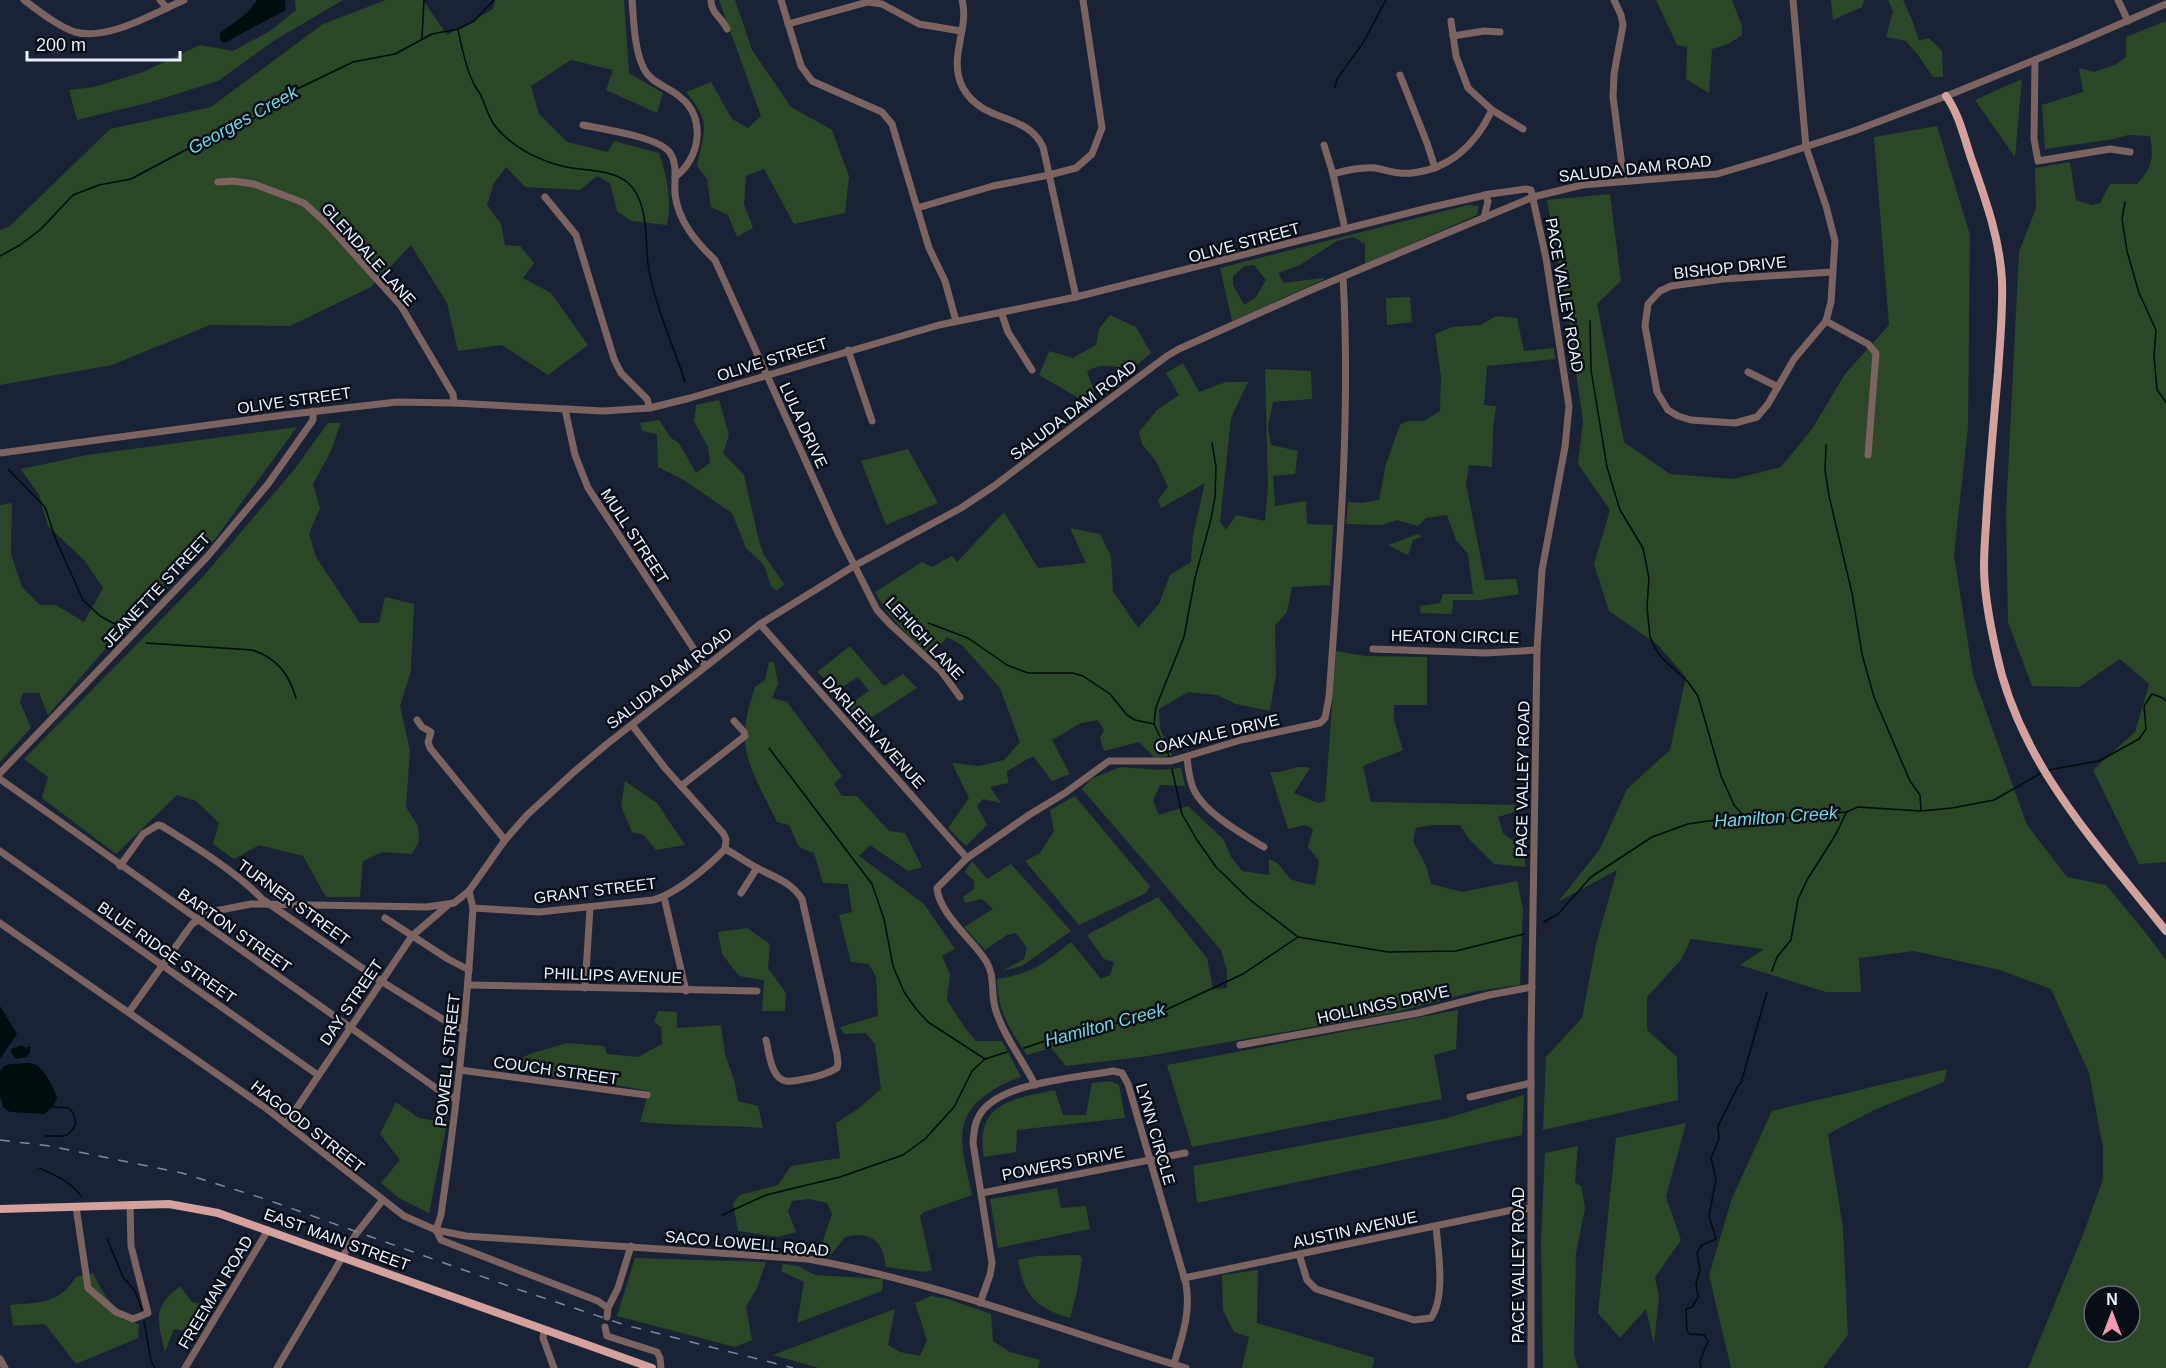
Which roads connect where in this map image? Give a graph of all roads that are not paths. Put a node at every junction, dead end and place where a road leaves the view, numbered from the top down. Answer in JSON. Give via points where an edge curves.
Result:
{"nodes":[{"id":1,"x":24,"y":0,"type":"edge"},
{"id":2,"x":160,"y":0,"type":"edge"},
{"id":3,"x":184,"y":0,"type":"edge"},
{"id":4,"x":632,"y":0,"type":"edge"},
{"id":5,"x":711,"y":0,"type":"edge"},
{"id":6,"x":781,"y":0,"type":"edge"},
{"id":7,"x":962,"y":0,"type":"edge"},
{"id":8,"x":1083,"y":0,"type":"edge"},
{"id":9,"x":1614,"y":0,"type":"edge"},
{"id":10,"x":1793,"y":0,"type":"edge"},
{"id":11,"x":2118,"y":0,"type":"edge"},
{"id":12,"x":2166,"y":4,"type":"edge"},
{"id":13,"x":167,"y":8,"type":"junction"},
{"id":14,"x":1451,"y":21,"type":"dead end"},
{"id":15,"x":2128,"y":21,"type":"junction"},
{"id":16,"x":788,"y":24,"type":"junction"},
{"id":17,"x":727,"y":28,"type":"dead end"},
{"id":18,"x":961,"y":31,"type":"junction"},
{"id":19,"x":1500,"y":32,"type":"dead end"},
{"id":20,"x":1453,"y":36,"type":"junction"},
{"id":21,"x":2035,"y":60,"type":"junction"},
{"id":22,"x":1400,"y":75,"type":"dead end"},
{"id":23,"x":1946,"y":96,"type":"junction"},
{"id":24,"x":1492,"y":110,"type":"junction"},
{"id":25,"x":583,"y":125,"type":"dead end"},
{"id":26,"x":1523,"y":129,"type":"dead end"},
{"id":27,"x":1324,"y":145,"type":"dead end"},
{"id":28,"x":1806,"y":147,"type":"junction"},
{"id":29,"x":2130,"y":152,"type":"dead end"},
{"id":30,"x":1435,"y":168,"type":"junction"},
{"id":31,"x":1333,"y":174,"type":"junction"},
{"id":32,"x":1049,"y":175,"type":"junction"},
{"id":33,"x":675,"y":177,"type":"junction"},
{"id":34,"x":1624,"y":181,"type":"junction"},
{"id":35,"x":219,"y":182,"type":"dead end"},
{"id":36,"x":1485,"y":195,"type":"junction"},
{"id":37,"x":545,"y":197,"type":"dead end"},
{"id":38,"x":1533,"y":197,"type":"junction"},
{"id":39,"x":917,"y":208,"type":"junction"},
{"id":40,"x":1484,"y":218,"type":"junction"},
{"id":41,"x":1345,"y":229,"type":"junction"},
{"id":42,"x":1832,"y":272,"type":"junction"},
{"id":43,"x":1344,"y":278,"type":"junction"},
{"id":44,"x":1076,"y":297,"type":"junction"},
{"id":45,"x":1001,"y":312,"type":"junction"},
{"id":46,"x":956,"y":321,"type":"junction"},
{"id":47,"x":1826,"y":321,"type":"junction"},
{"id":48,"x":848,"y":350,"type":"junction"},
{"id":49,"x":1032,"y":370,"type":"dead end"},
{"id":50,"x":1748,"y":372,"type":"dead end"},
{"id":51,"x":766,"y":375,"type":"junction"},
{"id":52,"x":1778,"y":387,"type":"junction"},
{"id":53,"x":454,"y":403,"type":"junction"},
{"id":54,"x":650,"y":408,"type":"junction"},
{"id":55,"x":565,"y":409,"type":"junction"},
{"id":56,"x":313,"y":411,"type":"junction"},
{"id":57,"x":872,"y":421,"type":"dead end"},
{"id":58,"x":0,"y":453,"type":"edge"},
{"id":59,"x":1868,"y":455,"type":"dead end"},
{"id":60,"x":854,"y":566,"type":"junction"},
{"id":61,"x":760,"y":624,"type":"junction"},
{"id":62,"x":1373,"y":649,"type":"dead end"},
{"id":63,"x":1537,"y":650,"type":"junction"},
{"id":64,"x":705,"y":666,"type":"junction"},
{"id":65,"x":960,"y":697,"type":"dead end"},
{"id":66,"x":417,"y":720,"type":"dead end"},
{"id":67,"x":734,"y":721,"type":"dead end"},
{"id":68,"x":632,"y":725,"type":"junction"},
{"id":69,"x":1187,"y":757,"type":"junction"},
{"id":70,"x":0,"y":773,"type":"edge"},
{"id":71,"x":0,"y":779,"type":"edge"},
{"id":72,"x":681,"y":786,"type":"junction"},
{"id":73,"x":505,"y":840,"type":"junction"},
{"id":74,"x":1264,"y":847,"type":"dead end"},
{"id":75,"x":725,"y":849,"type":"junction"},
{"id":76,"x":0,"y":851,"type":"edge"},
{"id":77,"x":967,"y":858,"type":"junction"},
{"id":78,"x":120,"y":866,"type":"junction"},
{"id":79,"x":757,"y":868,"type":"junction"},
{"id":80,"x":469,"y":891,"type":"junction"},
{"id":81,"x":741,"y":893,"type":"dead end"},
{"id":82,"x":664,"y":897,"type":"junction"},
{"id":83,"x":269,"y":904,"type":"junction"},
{"id":84,"x":448,"y":905,"type":"junction"},
{"id":85,"x":472,"y":908,"type":"junction"},
{"id":86,"x":590,"y":908,"type":"junction"},
{"id":87,"x":385,"y":918,"type":"dead end"},
{"id":88,"x":198,"y":919,"type":"junction"},
{"id":89,"x":0,"y":923,"type":"edge"},
{"id":90,"x":2166,"y":931,"type":"edge"},
{"id":91,"x":412,"y":936,"type":"junction"},
{"id":92,"x":163,"y":965,"type":"junction"},
{"id":93,"x":469,"y":970,"type":"junction"},
{"id":94,"x":381,"y":981,"type":"junction"},
{"id":95,"x":468,"y":985,"type":"junction"},
{"id":96,"x":1532,"y":987,"type":"junction"},
{"id":97,"x":585,"y":988,"type":"junction"},
{"id":98,"x":686,"y":991,"type":"junction"},
{"id":99,"x":757,"y":991,"type":"dead end"},
{"id":100,"x":129,"y":1012,"type":"junction"},
{"id":101,"x":351,"y":1028,"type":"junction"},
{"id":102,"x":464,"y":1030,"type":"junction"},
{"id":103,"x":766,"y":1040,"type":"dead end"},
{"id":104,"x":1240,"y":1045,"type":"dead end"},
{"id":105,"x":460,"y":1070,"type":"junction"},
{"id":106,"x":318,"y":1075,"type":"junction"},
{"id":107,"x":1531,"y":1083,"type":"junction"},
{"id":108,"x":1035,"y":1085,"type":"junction"},
{"id":109,"x":647,"y":1095,"type":"dead end"},
{"id":110,"x":1470,"y":1097,"type":"dead end"},
{"id":111,"x":456,"y":1100,"type":"junction"},
{"id":112,"x":286,"y":1124,"type":"junction"},
{"id":113,"x":1185,"y":1153,"type":"dead end"},
{"id":114,"x":1149,"y":1160,"type":"junction"},
{"id":115,"x":982,"y":1193,"type":"junction"},
{"id":116,"x":382,"y":1201,"type":"junction"},
{"id":117,"x":130,"y":1205,"type":"junction"},
{"id":118,"x":76,"y":1207,"type":"junction"},
{"id":119,"x":0,"y":1209,"type":"edge"},
{"id":120,"x":1531,"y":1209,"type":"junction"},
{"id":121,"x":1436,"y":1226,"type":"junction"},
{"id":122,"x":268,"y":1230,"type":"junction"},
{"id":123,"x":436,"y":1230,"type":"junction"},
{"id":124,"x":631,"y":1246,"type":"junction"},
{"id":125,"x":1299,"y":1254,"type":"junction"},
{"id":126,"x":342,"y":1257,"type":"junction"},
{"id":127,"x":1184,"y":1278,"type":"junction"},
{"id":128,"x":980,"y":1303,"type":"junction"},
{"id":129,"x":608,"y":1308,"type":"junction"},
{"id":130,"x":607,"y":1317,"type":"dead end"},
{"id":131,"x":605,"y":1327,"type":"dead end"},
{"id":132,"x":544,"y":1330,"type":"junction"},
{"id":133,"x":0,"y":1359,"type":"edge"},
{"id":134,"x":1174,"y":1364,"type":"junction"},
{"id":135,"x":5,"y":1368,"type":"edge"},
{"id":136,"x":185,"y":1368,"type":"edge"},
{"id":137,"x":278,"y":1368,"type":"edge"},
{"id":138,"x":554,"y":1368,"type":"edge"},
{"id":139,"x":652,"y":1368,"type":"edge"},
{"id":140,"x":660,"y":1368,"type":"edge"},
{"id":141,"x":1186,"y":1368,"type":"edge"},
{"id":142,"x":1531,"y":1368,"type":"edge"}],
"edges":[{"from":1,"to":13,"type":"street","via":[[66,28],[95,34]]},
{"from":2,"to":13,"type":"street"},
{"from":3,"to":13,"type":"street"},
{"from":4,"to":33,"type":"street","via":[[643,69],[682,97],[695,117],[696,149]]},
{"from":5,"to":17,"type":"street","via":[[712,9]]},
{"from":6,"to":16,"type":"street"},
{"from":7,"to":18,"type":"street"},
{"from":8,"to":32,"type":"street","via":[[1102,128],[1092,154],[1084,162]]},
{"from":9,"to":34,"type":"street","via":[[1623,25],[1613,98]]},
{"from":10,"to":28,"type":"street","name":"BISHOP DRIVE"},
{"from":11,"to":15,"type":"street"},
{"from":12,"to":15,"type":"street","name":"SALUDA DAM ROAD"},
{"from":14,"to":20,"type":"street"},
{"from":15,"to":21,"type":"street","name":"SALUDA DAM ROAD"},
{"from":16,"to":18,"type":"street","via":[[876,2],[919,24]]},
{"from":16,"to":39,"type":"street","via":[[801,66],[812,81],[882,112],[892,124]]},
{"from":18,"to":32,"type":"street","via":[[956,61],[963,88],[990,113],[1033,132],[1043,147]]},
{"from":19,"to":20,"type":"street"},
{"from":20,"to":24,"type":"street","via":[[1468,88]]},
{"from":21,"to":23,"type":"street","name":"SALUDA DAM ROAD"},
{"from":21,"to":29,"type":"street","via":[[2034,139],[2038,161],[2110,149]]},
{"from":22,"to":30,"type":"street"},
{"from":23,"to":28,"type":"street","name":"SALUDA DAM ROAD"},
{"from":23,"to":90,"type":"main road","via":[[1947,110],[1970,156],[1992,222],[2002,280],[1984,568],[1996,653],[2007,695],[2043,771],[2069,811]]},
{"from":24,"to":26,"type":"street"},
{"from":24,"to":30,"type":"street","via":[[1462,153]]},
{"from":25,"to":33,"type":"street","name":"LULA DRIVE","via":[[648,140],[669,151]]},
{"from":27,"to":31,"type":"street"},
{"from":28,"to":34,"type":"street","name":"SALUDA DAM ROAD","via":[[1717,174]]},
{"from":28,"to":42,"type":"street","name":"BISHOP DRIVE","via":[[1835,241]]},
{"from":30,"to":31,"type":"street","via":[[1411,174],[1361,168]]},
{"from":31,"to":41,"type":"street"},
{"from":32,"to":39,"type":"street"},
{"from":32,"to":44,"type":"street"},
{"from":33,"to":51,"type":"street","name":"LULA DRIVE","via":[[683,221],[715,260]]},
{"from":34,"to":38,"type":"street","name":"SALUDA DAM ROAD","via":[[1562,188]]},
{"from":35,"to":53,"type":"street","name":"GLENDALE LANE","via":[[254,184],[287,196],[304,203],[328,225],[401,306],[453,394]]},
{"from":36,"to":38,"type":"street","name":"OLIVE STREET","via":[[1526,189],[1531,190]]},
{"from":36,"to":40,"type":"street","via":[[1488,201]]},
{"from":36,"to":41,"type":"street","name":"OLIVE STREET"},
{"from":37,"to":54,"type":"street","via":[[576,235],[614,359]]},
{"from":38,"to":40,"type":"street","name":"SALUDA DAM ROAD"},
{"from":38,"to":63,"type":"street","name":"PACE VALLEY ROAD","via":[[1569,406],[1542,570]]},
{"from":39,"to":46,"type":"street"},
{"from":40,"to":43,"type":"street","name":"SALUDA DAM ROAD"},
{"from":41,"to":44,"type":"street","name":"OLIVE STREET"},
{"from":42,"to":47,"type":"street","name":"BISHOP DRIVE"},
{"from":42,"to":52,"type":"street","name":"BISHOP DRIVE","via":[[1671,286],[1648,304],[1645,326],[1657,392],[1668,410],[1702,422],[1748,421],[1761,414]]},
{"from":43,"to":60,"type":"street","name":"SALUDA DAM ROAD","via":[[1179,349],[994,486]]},
{"from":43,"to":69,"type":"street","name":"OAKVALE DRIVE","via":[[1343,470],[1325,718],[1297,730],[1241,740]]},
{"from":44,"to":45,"type":"street","name":"OLIVE STREET"},
{"from":45,"to":46,"type":"street","name":"OLIVE STREET"},
{"from":45,"to":49,"type":"street","via":[[1008,332]]},
{"from":46,"to":48,"type":"street","name":"OLIVE STREET"},
{"from":47,"to":52,"type":"street","name":"BISHOP DRIVE","via":[[1794,359]]},
{"from":47,"to":59,"type":"street","via":[[1868,344],[1876,353]]},
{"from":48,"to":51,"type":"street","name":"OLIVE STREET"},
{"from":48,"to":57,"type":"street"},
{"from":50,"to":52,"type":"street"},
{"from":51,"to":54,"type":"street","name":"OLIVE STREET"},
{"from":51,"to":60,"type":"street","name":"LULA DRIVE"},
{"from":53,"to":55,"type":"street","name":"OLIVE STREET"},
{"from":53,"to":56,"type":"street","name":"OLIVE STREET","via":[[398,402]]},
{"from":54,"to":55,"type":"street","name":"OLIVE STREET"},
{"from":55,"to":64,"type":"street","name":"MULL STREET","via":[[575,455],[588,488]]},
{"from":56,"to":58,"type":"street","name":"OLIVE STREET"},
{"from":56,"to":70,"type":"street","name":"JEANETTE STREET","via":[[313,420],[268,484],[207,557]]},
{"from":60,"to":61,"type":"street","name":"SALUDA DAM ROAD"},
{"from":60,"to":65,"type":"street","name":"LEHIGH LANE","via":[[877,610],[941,671]]},
{"from":61,"to":64,"type":"street","name":"SALUDA DAM ROAD"},
{"from":61,"to":77,"type":"street","name":"DARLEEN AVENUE"},
{"from":62,"to":63,"type":"street","name":"HEATON CIRCLE","via":[[1486,653]]},
{"from":63,"to":96,"type":"street","name":"PACE VALLEY ROAD"},
{"from":64,"to":68,"type":"street","name":"SALUDA DAM ROAD"},
{"from":66,"to":73,"type":"street","via":[[431,732],[429,748]]},
{"from":67,"to":72,"type":"street","via":[[745,736]]},
{"from":68,"to":72,"type":"street"},
{"from":68,"to":73,"type":"street","name":"SALUDA DAM ROAD","via":[[575,771]]},
{"from":69,"to":74,"type":"street","via":[[1194,792],[1229,826]]},
{"from":69,"to":77,"type":"street","name":"OAKVALE DRIVE","via":[[1154,762],[1109,761]]},
{"from":71,"to":78,"type":"street","name":"BARTON STREET"},
{"from":72,"to":75,"type":"street","via":[[723,833]]},
{"from":73,"to":80,"type":"street","name":"SALUDA DAM ROAD"},
{"from":75,"to":79,"type":"street"},
{"from":75,"to":82,"type":"street","name":"GRANT STREET"},
{"from":76,"to":92,"type":"street","name":"BLUE RIDGE STREET"},
{"from":77,"to":108,"type":"street","name":"OAKVALE DRIVE","via":[[937,888],[937,893],[991,971],[997,1015]]},
{"from":78,"to":83,"type":"street","name":"TURNER STREET","via":[[142,834],[162,826]]},
{"from":78,"to":88,"type":"street","name":"BARTON STREET"},
{"from":79,"to":81,"type":"street"},
{"from":79,"to":103,"type":"street","via":[[785,881],[802,899],[837,1068],[788,1082],[774,1069]]},
{"from":80,"to":84,"type":"street","name":"SALUDA DAM ROAD"},
{"from":80,"to":85,"type":"street","name":"POWELL STREET"},
{"from":82,"to":86,"type":"street","name":"GRANT STREET"},
{"from":82,"to":98,"type":"street"},
{"from":83,"to":84,"type":"street"},
{"from":83,"to":88,"type":"street","via":[[228,907]]},
{"from":83,"to":94,"type":"street","name":"TURNER STREET"},
{"from":84,"to":91,"type":"street","name":"DAY STREET"},
{"from":85,"to":86,"type":"street","name":"GRANT STREET","via":[[539,912]]},
{"from":85,"to":93,"type":"street","name":"POWELL STREET"},
{"from":86,"to":97,"type":"street"},
{"from":87,"to":91,"type":"street"},
{"from":88,"to":92,"type":"street"},
{"from":88,"to":101,"type":"street","name":"BARTON STREET"},
{"from":89,"to":100,"type":"street","name":"HAGOOD STREET"},
{"from":91,"to":93,"type":"street"},
{"from":91,"to":94,"type":"street","name":"DAY STREET"},
{"from":92,"to":100,"type":"street"},
{"from":92,"to":106,"type":"street","name":"BLUE RIDGE STREET"},
{"from":93,"to":95,"type":"street","name":"POWELL STREET"},
{"from":94,"to":101,"type":"street","name":"DAY STREET"},
{"from":94,"to":102,"type":"street","name":"TURNER STREET"},
{"from":95,"to":97,"type":"street","name":"PHILLIPS AVENUE"},
{"from":95,"to":102,"type":"street","name":"POWELL STREET"},
{"from":96,"to":104,"type":"street","name":"HOLLINGS DRIVE"},
{"from":96,"to":107,"type":"street","name":"PACE VALLEY ROAD"},
{"from":97,"to":98,"type":"street","name":"PHILLIPS AVENUE"},
{"from":98,"to":99,"type":"street","name":"PHILLIPS AVENUE"},
{"from":100,"to":112,"type":"street","name":"HAGOOD STREET"},
{"from":101,"to":106,"type":"street","name":"DAY STREET"},
{"from":101,"to":111,"type":"street","name":"BARTON STREET"},
{"from":102,"to":105,"type":"street","name":"POWELL STREET"},
{"from":105,"to":109,"type":"street","name":"COUCH STREET"},
{"from":105,"to":111,"type":"street","name":"POWELL STREET"},
{"from":106,"to":112,"type":"street","name":"DAY STREET"},
{"from":107,"to":110,"type":"street"},
{"from":107,"to":120,"type":"street","name":"PACE VALLEY ROAD"},
{"from":108,"to":114,"type":"street","name":"LYNN CIRCLE","via":[[1113,1071],[1122,1073]]},
{"from":108,"to":115,"type":"street","name":"LYNN CIRCLE","via":[[993,1100],[979,1116],[973,1143]]},
{"from":111,"to":123,"type":"street","name":"POWELL STREET"},
{"from":112,"to":116,"type":"street","name":"HAGOOD STREET"},
{"from":113,"to":114,"type":"street","name":"POWERS DRIVE"},
{"from":114,"to":115,"type":"street","name":"POWERS DRIVE"},
{"from":114,"to":127,"type":"street","name":"LYNN CIRCLE"},
{"from":115,"to":128,"type":"street","name":"LYNN CIRCLE","via":[[992,1263]]},
{"from":116,"to":123,"type":"street","name":"HAGOOD STREET"},
{"from":116,"to":126,"type":"street"},
{"from":117,"to":118,"type":"main road","name":"EAST MAIN STREET"},
{"from":117,"to":118,"type":"street","via":[[131,1246],[148,1313],[133,1319],[116,1312],[88,1288]]},
{"from":117,"to":122,"type":"main road","name":"EAST MAIN STREET","via":[[195,1208]]},
{"from":118,"to":119,"type":"main road","name":"EAST MAIN STREET"},
{"from":120,"to":121,"type":"street","name":"AUSTIN AVENUE"},
{"from":120,"to":142,"type":"street","name":"PACE VALLEY ROAD"},
{"from":121,"to":125,"type":"street","name":"AUSTIN AVENUE"},
{"from":121,"to":125,"type":"street","via":[[1437,1303],[1431,1318],[1424,1320],[1316,1289],[1307,1280]]},
{"from":122,"to":126,"type":"main road","name":"EAST MAIN STREET"},
{"from":122,"to":136,"type":"street","name":"FREEMAN ROAD"},
{"from":123,"to":124,"type":"street","name":"SACO LOWELL ROAD","via":[[466,1236]]},
{"from":123,"to":129,"type":"street","name":"HAGOOD STREET","via":[[441,1240]]},
{"from":124,"to":128,"type":"street","name":"SACO LOWELL ROAD","via":[[808,1259],[914,1282]]},
{"from":124,"to":129,"type":"street"},
{"from":125,"to":127,"type":"street","name":"AUSTIN AVENUE"},
{"from":126,"to":132,"type":"main road","name":"EAST MAIN STREET"},
{"from":126,"to":137,"type":"street"},
{"from":127,"to":134,"type":"street","name":"LYNN CIRCLE","via":[[1187,1321]]},
{"from":128,"to":134,"type":"street","name":"SACO LOWELL ROAD"},
{"from":129,"to":130,"type":"street"},
{"from":131,"to":140,"type":"street","via":[[607,1336],[657,1352]]},
{"from":132,"to":138,"type":"street","via":[[544,1345]]},
{"from":132,"to":139,"type":"main road","name":"EAST MAIN STREET"},
{"from":133,"to":135,"type":"street"},
{"from":134,"to":141,"type":"street","name":"SACO LOWELL ROAD"}]}
